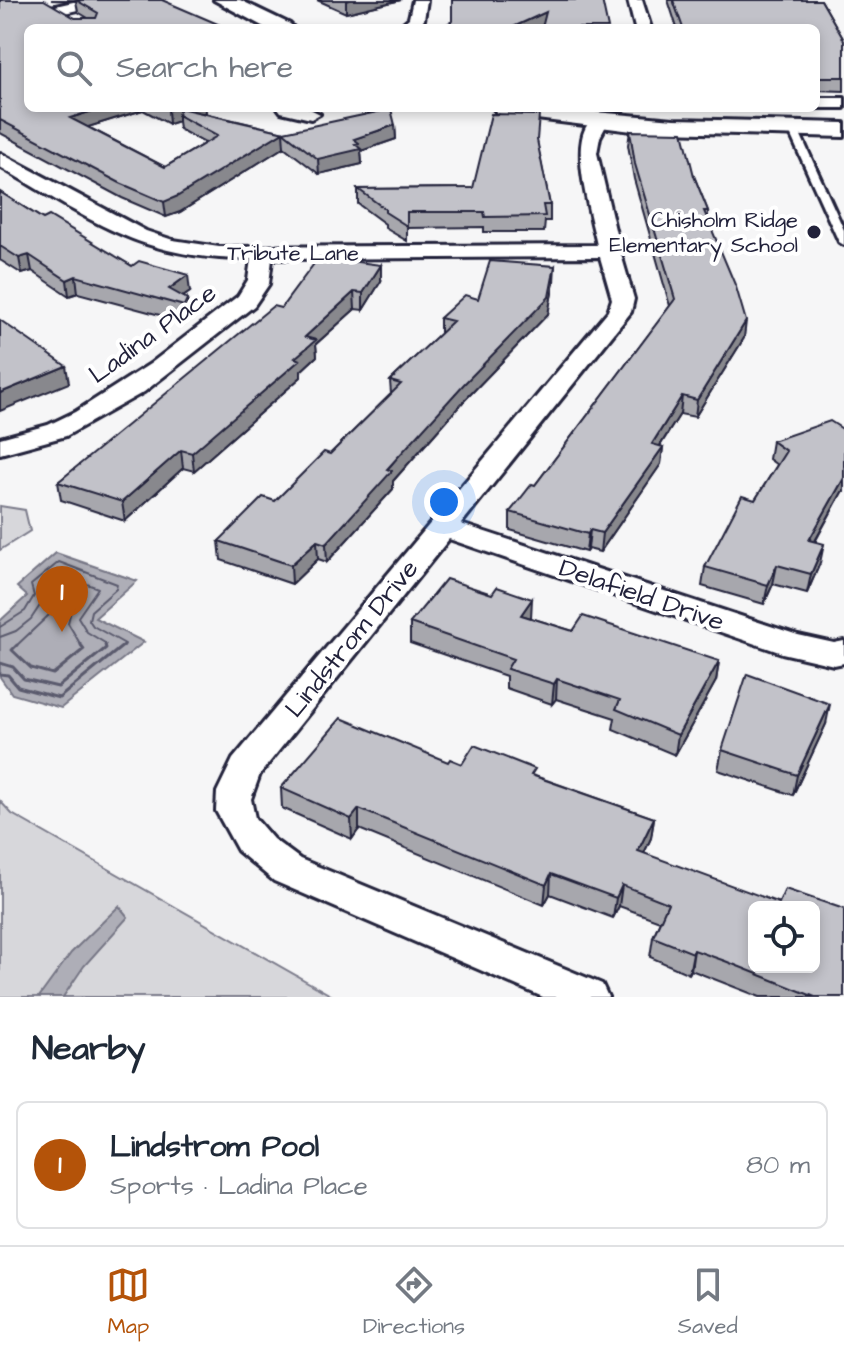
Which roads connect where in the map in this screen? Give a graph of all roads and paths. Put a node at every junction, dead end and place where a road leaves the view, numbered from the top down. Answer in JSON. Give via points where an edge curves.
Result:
{"nodes":[{"id":1,"x":37,"y":0,"type":"edge"},
{"id":2,"x":103,"y":0,"type":"edge"},
{"id":3,"x":224,"y":0,"type":"edge"},
{"id":4,"x":420,"y":0,"type":"edge"},
{"id":5,"x":635,"y":0,"type":"edge"},
{"id":6,"x":56,"y":10,"type":"junction"},
{"id":7,"x":78,"y":22,"type":"edge"},
{"id":8,"x":275,"y":24,"type":"edge"},
{"id":9,"x":409,"y":24,"type":"edge"},
{"id":10,"x":642,"y":24,"type":"edge"},
{"id":11,"x":820,"y":103,"type":"edge"},
{"id":12,"x":844,"y":103,"type":"edge"},
{"id":13,"x":303,"y":112,"type":"edge"},
{"id":14,"x":532,"y":112,"type":"edge"},
{"id":15,"x":311,"y":114,"type":"dead end"},
{"id":16,"x":599,"y":122,"type":"junction"},
{"id":17,"x":793,"y":129,"type":"junction"},
{"id":18,"x":844,"y":130,"type":"edge"},
{"id":19,"x":0,"y":159,"type":"edge"},
{"id":20,"x":844,"y":242,"type":"edge"},
{"id":21,"x":609,"y":251,"type":"junction"},
{"id":22,"x":262,"y":253,"type":"junction"},
{"id":23,"x":0,"y":446,"type":"edge"},
{"id":24,"x":442,"y":527,"type":"junction"},
{"id":25,"x":844,"y":652,"type":"edge"},
{"id":26,"x":587,"y":997,"type":"edge"}],
"edges":[{"from":1,"to":6,"type":"street"},
{"from":2,"to":6,"type":"street"},
{"from":3,"to":8,"type":"street"},
{"from":4,"to":9,"type":"street","via":[[416,20]]},
{"from":5,"to":10,"type":"street"},
{"from":6,"to":7,"type":"street"},
{"from":11,"to":12,"type":"street"},
{"from":13,"to":15,"type":"street"},
{"from":14,"to":16,"type":"street"},
{"from":16,"to":17,"type":"street"},
{"from":16,"to":21,"type":"street","name":"Lindstrom Drive","via":[[588,153]]},
{"from":17,"to":18,"type":"street"},
{"from":17,"to":20,"type":"lane"},
{"from":19,"to":22,"type":"street","name":"Tribute Lane","via":[[161,244]]},
{"from":21,"to":22,"type":"street","name":"Tribute Lane"},
{"from":21,"to":24,"type":"street","name":"Lindstrom Drive","via":[[623,299],[619,312]]},
{"from":22,"to":23,"type":"street","name":"Ladina Place","via":[[257,287],[243,303],[143,384],[62,429]]},
{"from":24,"to":25,"type":"street","name":"Delafield Drive","via":[[793,645]]},
{"from":24,"to":26,"type":"street","name":"Lindstrom Drive","via":[[245,768],[233,799],[241,826],[256,848],[287,870]]}]}
